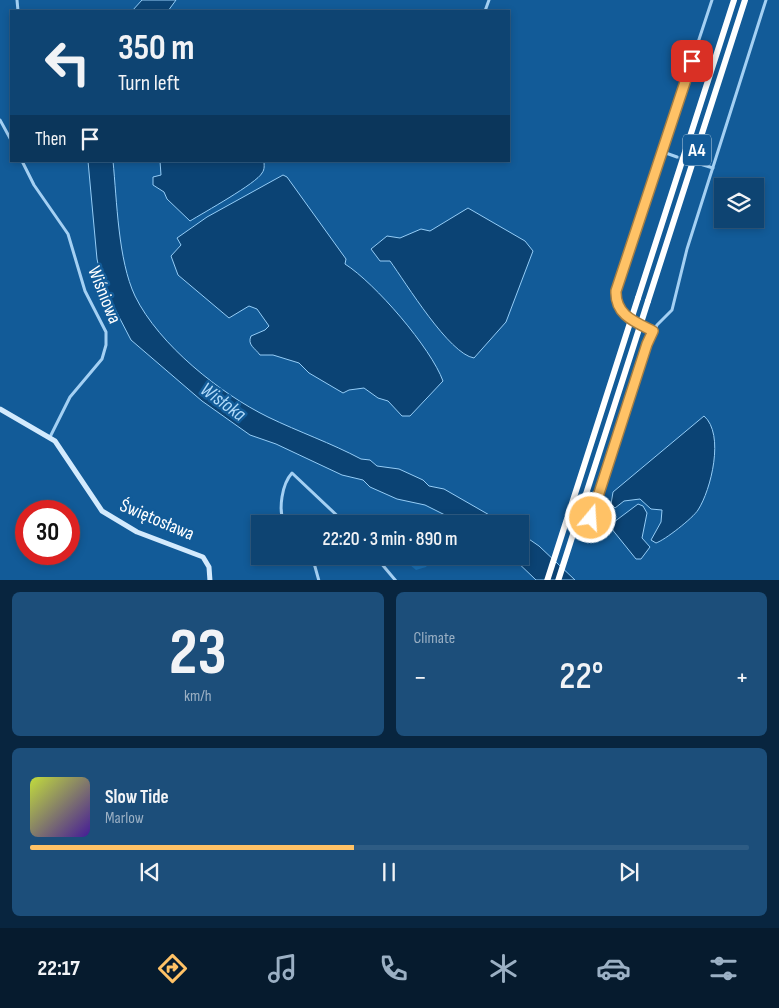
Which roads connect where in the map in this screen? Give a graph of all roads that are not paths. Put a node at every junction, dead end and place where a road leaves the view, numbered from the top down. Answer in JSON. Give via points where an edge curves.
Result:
{"nodes":[{"id":1,"x":712,"y":0,"type":"edge"},
{"id":2,"x":734,"y":0,"type":"edge"},
{"id":3,"x":745,"y":0,"type":"edge"},
{"id":4,"x":766,"y":0,"type":"edge"},
{"id":5,"x":0,"y":120,"type":"edge"},
{"id":6,"x":10,"y":138,"type":"edge"},
{"id":7,"x":663,"y":152,"type":"junction"},
{"id":8,"x":677,"y":157,"type":"tunnel mouth"},
{"id":9,"x":22,"y":162,"type":"edge"},
{"id":10,"x":700,"y":164,"type":"tunnel mouth"},
{"id":11,"x":713,"y":168,"type":"junction"},
{"id":12,"x":653,"y":331,"type":"junction"},
{"id":13,"x":0,"y":409,"type":"edge"},
{"id":14,"x":50,"y":437,"type":"junction"},
{"id":15,"x":282,"y":515,"type":"edge"},
{"id":16,"x":336,"y":515,"type":"edge"},
{"id":17,"x":591,"y":518,"type":"dead end"},
{"id":18,"x":315,"y":565,"type":"edge"},
{"id":19,"x":383,"y":565,"type":"edge"},
{"id":20,"x":210,"y":580,"type":"edge"},
{"id":21,"x":319,"y":580,"type":"edge"},
{"id":22,"x":396,"y":580,"type":"edge"},
{"id":23,"x":547,"y":580,"type":"edge"},
{"id":24,"x":558,"y":580,"type":"edge"}],
"edges":[{"from":1,"to":7,"type":"street"},
{"from":2,"to":23,"type":"highway","number":"A4","bridge":true},
{"from":3,"to":24,"type":"highway","number":"A4","bridge":true},
{"from":4,"to":11,"type":"street"},
{"from":5,"to":6,"type":"street"},
{"from":7,"to":8,"type":"street"},
{"from":7,"to":12,"type":"street","via":[[616,291],[618,306],[624,314]]},
{"from":9,"to":14,"type":"street","name":"Wiśniowa","via":[[34,185],[68,234],[80,276],[106,338],[102,359],[70,397]]},
{"from":10,"to":11,"type":"street"},
{"from":11,"to":12,"type":"street","via":[[672,310]]},
{"from":12,"to":17,"type":"street"},
{"from":13,"to":14,"type":"street","name":"Świętosława"},
{"from":14,"to":20,"type":"street","name":"Świętosława","via":[[102,511],[137,532],[203,557],[209,567]]},
{"from":15,"to":16,"type":"street","via":[[285,481],[292,473]]},
{"from":18,"to":21,"type":"street"},
{"from":19,"to":22,"type":"street"}]}
